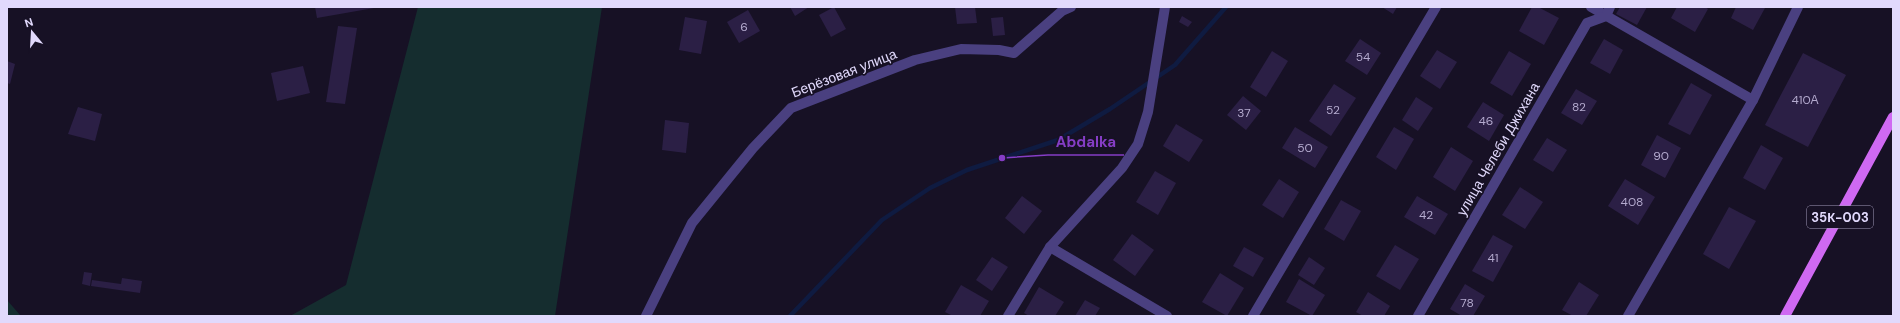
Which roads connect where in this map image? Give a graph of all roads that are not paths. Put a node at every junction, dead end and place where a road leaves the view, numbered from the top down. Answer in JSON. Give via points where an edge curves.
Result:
{"nodes":[{"id":1,"x":1071,"y":7,"type":"edge"},
{"id":2,"x":1165,"y":7,"type":"edge"},
{"id":3,"x":1436,"y":7,"type":"edge"},
{"id":4,"x":1591,"y":7,"type":"edge"},
{"id":5,"x":1798,"y":7,"type":"edge"},
{"id":6,"x":1608,"y":11,"type":"edge"},
{"id":7,"x":1753,"y":100,"type":"junction"},
{"id":8,"x":1893,"y":117,"type":"edge"},
{"id":9,"x":1050,"y":247,"type":"junction"},
{"id":10,"x":646,"y":316,"type":"edge"},
{"id":11,"x":1008,"y":316,"type":"edge"},
{"id":12,"x":1167,"y":316,"type":"edge"},
{"id":13,"x":1253,"y":316,"type":"edge"},
{"id":14,"x":1418,"y":316,"type":"edge"},
{"id":15,"x":1628,"y":316,"type":"edge"},
{"id":16,"x":1785,"y":316,"type":"edge"}],
"edges":[{"from":1,"to":10,"type":"street","name":"Берёзовая улица","via":[[1062,11],[1014,53],[999,50],[961,50],[916,60],[791,108],[753,148],[692,223]]},
{"from":2,"to":9,"type":"street","via":[[1148,112],[1138,144],[1122,168]]},
{"from":3,"to":13,"type":"street"},
{"from":4,"to":6,"type":"street"},
{"from":5,"to":7,"type":"street"},
{"from":6,"to":7,"type":"street"},
{"from":6,"to":14,"type":"street","name":"улица Челеби Джихана","via":[[1587,22]]},
{"from":7,"to":15,"type":"street"},
{"from":8,"to":16,"type":"main road","number":"35К-003"},
{"from":9,"to":11,"type":"street"},
{"from":9,"to":12,"type":"street"}]}
